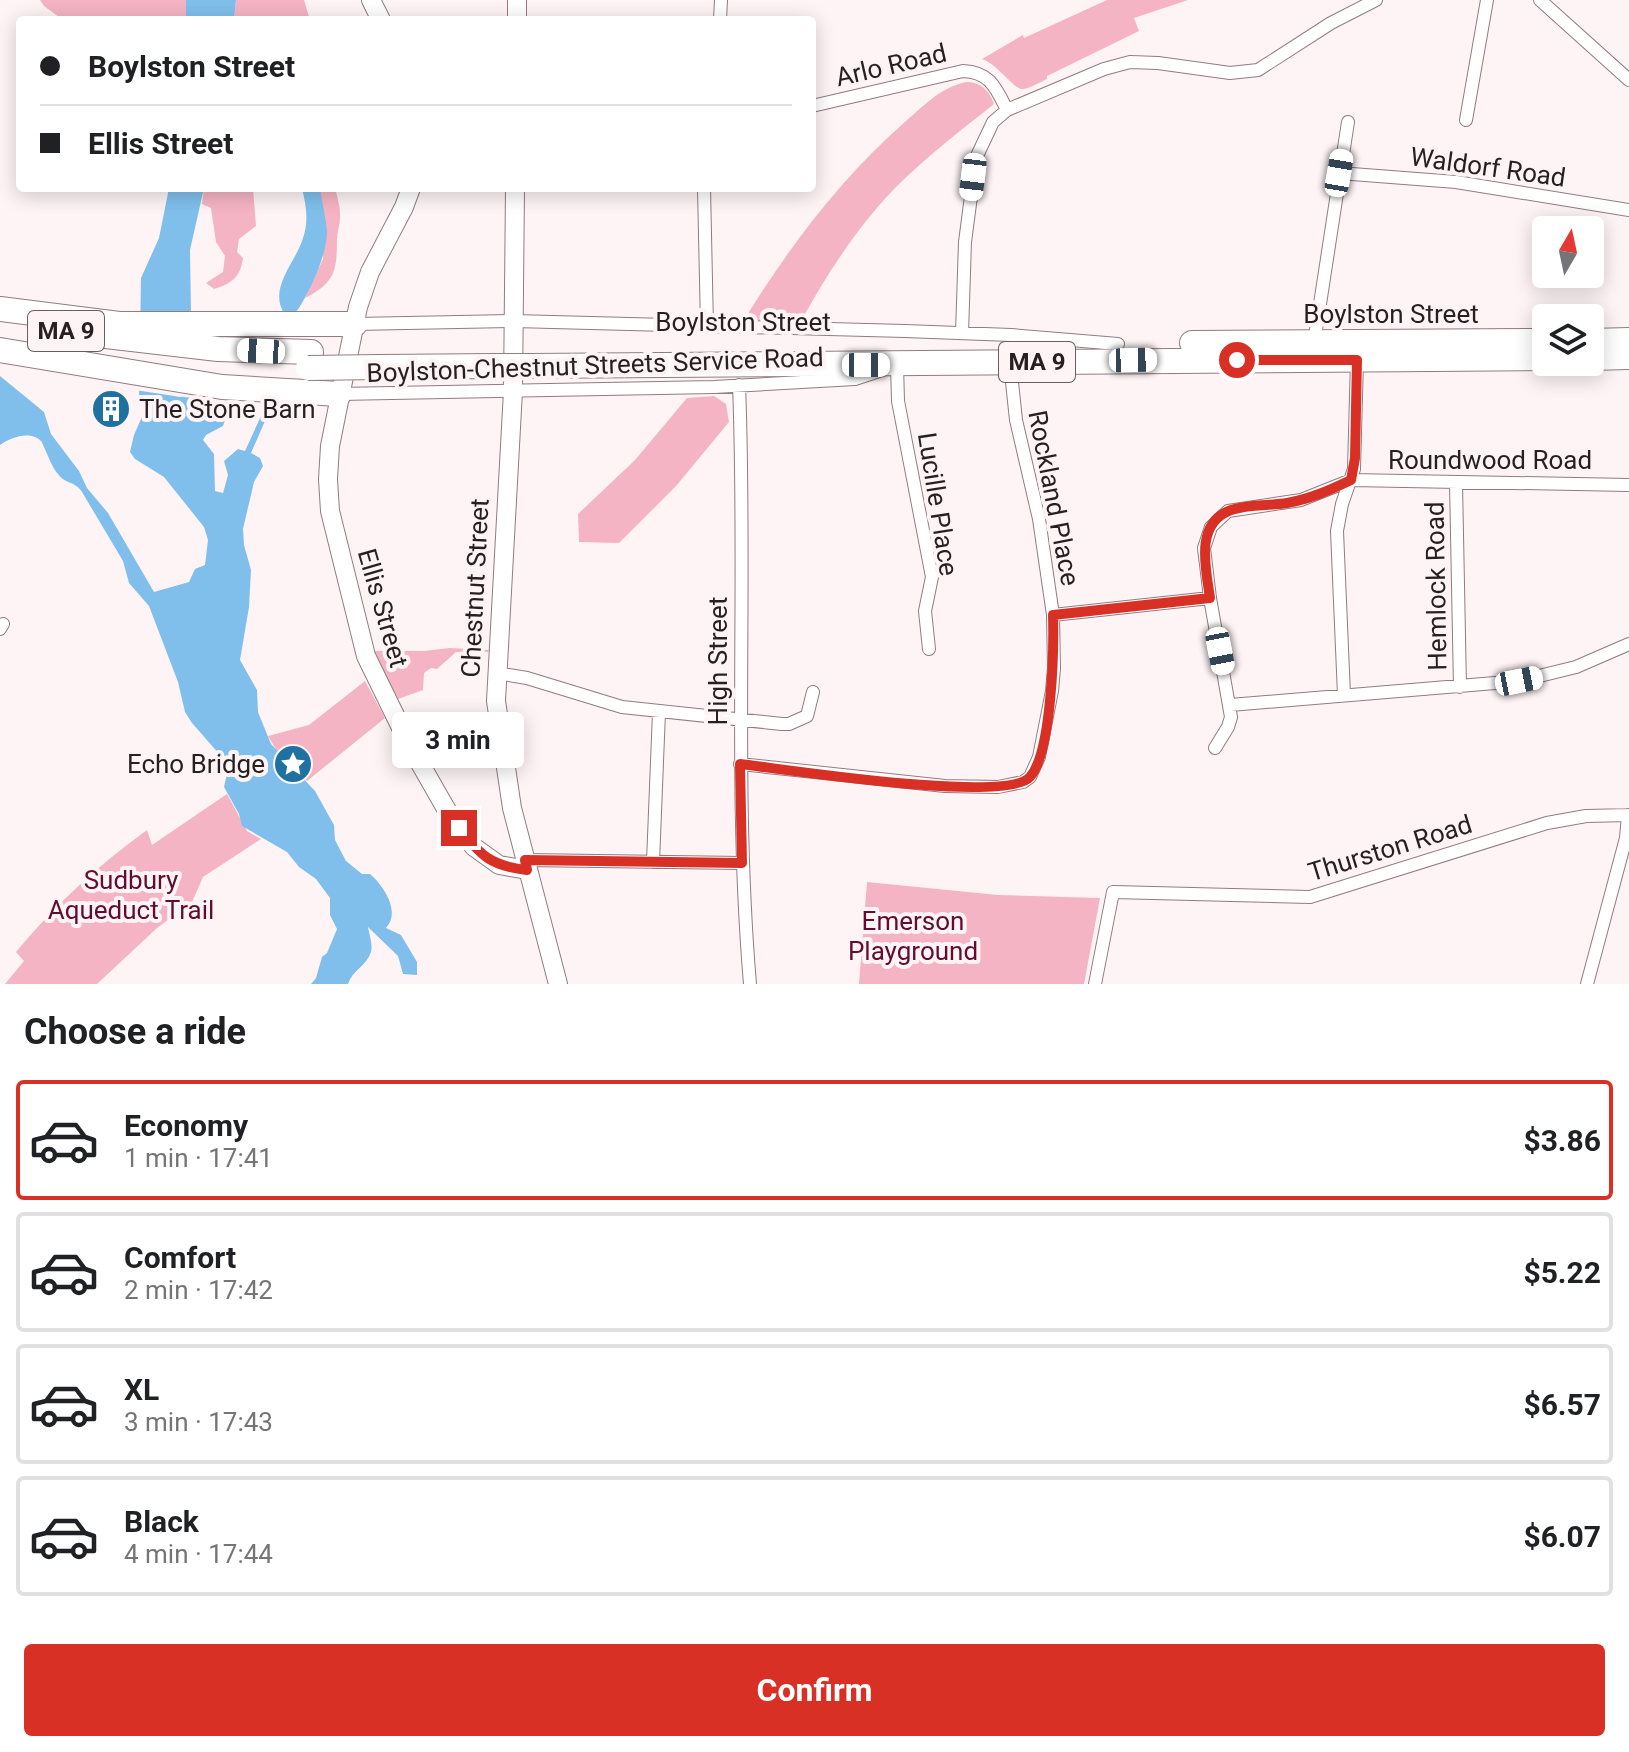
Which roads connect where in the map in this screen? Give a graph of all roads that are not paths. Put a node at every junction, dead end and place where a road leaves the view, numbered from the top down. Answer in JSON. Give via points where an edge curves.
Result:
{"nodes":[{"id":1,"x":1376,"y":0,"type":"edge"},
{"id":2,"x":1487,"y":0,"type":"edge"},
{"id":3,"x":1540,"y":0,"type":"edge"},
{"id":4,"x":1629,"y":80,"type":"edge"},
{"id":5,"x":816,"y":105,"type":"edge"},
{"id":6,"x":1007,"y":110,"type":"junction"},
{"id":7,"x":1466,"y":120,"type":"dead end"},
{"id":8,"x":1348,"y":122,"type":"dead end"},
{"id":9,"x":1339,"y":173,"type":"junction"},
{"id":10,"x":410,"y":192,"type":"edge"},
{"id":11,"x":515,"y":192,"type":"edge"},
{"id":12,"x":704,"y":192,"type":"edge"},
{"id":13,"x":1629,"y":210,"type":"edge"},
{"id":14,"x":0,"y":309,"type":"edge"},
{"id":15,"x":514,"y":321,"type":"junction"},
{"id":16,"x":0,"y":322,"type":"edge"},
{"id":17,"x":355,"y":324,"type":"junction"},
{"id":18,"x":707,"y":327,"type":"junction"},
{"id":19,"x":962,"y":333,"type":"junction"},
{"id":20,"x":0,"y":340,"type":"edge"},
{"id":21,"x":1629,"y":340,"type":"edge"},
{"id":22,"x":1532,"y":341,"type":"edge"},
{"id":23,"x":1604,"y":341,"type":"edge"},
{"id":24,"x":1314,"y":343,"type":"junction"},
{"id":25,"x":1118,"y":344,"type":"junction"},
{"id":26,"x":132,"y":348,"type":"junction"},
{"id":27,"x":0,"y":350,"type":"edge"},
{"id":28,"x":181,"y":353,"type":"junction"},
{"id":29,"x":1629,"y":357,"type":"edge"},
{"id":30,"x":1532,"y":358,"type":"edge"},
{"id":31,"x":1604,"y":358,"type":"edge"},
{"id":32,"x":529,"y":359,"type":"junction"},
{"id":33,"x":1357,"y":360,"type":"junction"},
{"id":34,"x":1010,"y":363,"type":"junction"},
{"id":35,"x":897,"y":365,"type":"junction"},
{"id":36,"x":739,"y":385,"type":"junction"},
{"id":37,"x":513,"y":391,"type":"junction"},
{"id":38,"x":339,"y":394,"type":"junction"},
{"id":39,"x":1351,"y":480,"type":"junction"},
{"id":40,"x":1456,"y":483,"type":"junction"},
{"id":41,"x":1629,"y":485,"type":"edge"},
{"id":42,"x":1210,"y":598,"type":"junction"},
{"id":43,"x":1053,"y":615,"type":"junction"},
{"id":44,"x":1629,"y":644,"type":"edge"},
{"id":45,"x":929,"y":649,"type":"dead end"},
{"id":46,"x":496,"y":673,"type":"junction"},
{"id":47,"x":1460,"y":687,"type":"junction"},
{"id":48,"x":813,"y":692,"type":"dead end"},
{"id":49,"x":1344,"y":695,"type":"junction"},
{"id":50,"x":1230,"y":705,"type":"junction"},
{"id":51,"x":659,"y":712,"type":"junction"},
{"id":52,"x":740,"y":720,"type":"junction"},
{"id":53,"x":1215,"y":748,"type":"dead end"},
{"id":54,"x":740,"y":764,"type":"junction"},
{"id":55,"x":1628,"y":815,"type":"edge"},
{"id":56,"x":653,"y":862,"type":"junction"},
{"id":57,"x":742,"y":863,"type":"junction"},
{"id":58,"x":526,"y":865,"type":"junction"},
{"id":59,"x":558,"y":984,"type":"edge"},
{"id":60,"x":750,"y":984,"type":"edge"},
{"id":61,"x":1095,"y":984,"type":"edge"},
{"id":62,"x":1587,"y":984,"type":"edge"}],
"edges":[{"from":1,"to":6,"type":"street","via":[[1258,70],[1230,73],[1130,62]]},
{"from":2,"to":7,"type":"street"},
{"from":3,"to":4,"type":"street"},
{"from":5,"to":6,"type":"street","name":"Arlo Road","via":[[963,71],[990,79]]},
{"from":6,"to":19,"type":"street","via":[[993,122],[976,158],[965,242]]},
{"from":8,"to":9,"type":"street"},
{"from":9,"to":13,"type":"street","name":"Waldorf Road","via":[[1438,179]]},
{"from":9,"to":24,"type":"street"},
{"from":10,"to":17,"type":"main road","name":"Ellis Street","via":[[366,281]]},
{"from":11,"to":15,"type":"main road","name":"Chestnut Street"},
{"from":12,"to":18,"type":"street"},
{"from":14,"to":26,"type":"highway","via":[[97,322]]},
{"from":15,"to":17,"type":"street","name":"Boylston-Chestnut Streets Service Road"},
{"from":15,"to":18,"type":"street","name":"Boylston-Chestnut Streets Service Road"},
{"from":15,"to":37,"type":"main road","name":"Chestnut Street"},
{"from":16,"to":26,"type":"highway","number":"MA 9"},
{"from":17,"to":28,"type":"highway"},
{"from":17,"to":38,"type":"main road","name":"Ellis Street"},
{"from":18,"to":19,"type":"street","name":"Boylston-Chestnut Streets Service Road"},
{"from":19,"to":25,"type":"street","name":"Boylston-Chestnut Streets Service Road"},
{"from":20,"to":26,"type":"highway","number":"MA 9"},
{"from":21,"to":23,"type":"highway"},
{"from":22,"to":24,"type":"highway","name":"Boylston Street","number":"MA 9"},
{"from":24,"to":25,"type":"highway","name":"Boylston Street","number":"MA 9"},
{"from":25,"to":32,"type":"highway","name":"Boylston Street","number":"MA 9"},
{"from":26,"to":27,"type":"highway"},
{"from":26,"to":28,"type":"highway","number":"MA 9"},
{"from":26,"to":28,"type":"highway"},
{"from":28,"to":32,"type":"highway","name":"Boylston Street","number":"MA 9","via":[[310,360]]},
{"from":28,"to":38,"type":"highway","via":[[251,390]]},
{"from":29,"to":31,"type":"highway"},
{"from":30,"to":33,"type":"highway","name":"Boylston Street","number":"MA 9"},
{"from":32,"to":35,"type":"highway","name":"Boylston Street","number":"MA 9"},
{"from":33,"to":34,"type":"highway","name":"Boylston Street","number":"MA 9"},
{"from":33,"to":39,"type":"street"},
{"from":34,"to":35,"type":"highway","name":"Boylston Street","number":"MA 9"},
{"from":34,"to":43,"type":"street","name":"Rockland Place"},
{"from":35,"to":36,"type":"street","name":"Boylston-Chestnut Streets Service Road","via":[[855,379]]},
{"from":35,"to":45,"type":"street","name":"Lucille Place","via":[[898,401],[932,577],[925,611]]},
{"from":36,"to":37,"type":"street","name":"Boylston-Chestnut Streets Service Road"},
{"from":36,"to":52,"type":"street","name":"High Street"},
{"from":37,"to":38,"type":"street","name":"Boylston-Chestnut Streets Service Road"},
{"from":37,"to":46,"type":"main road","name":"Chestnut Street"},
{"from":38,"to":58,"type":"main road","name":"Ellis Street","via":[[329,458],[329,501],[370,666],[459,828],[486,858],[506,868]]},
{"from":39,"to":40,"type":"street","name":"Roundwood Road"},
{"from":39,"to":42,"type":"street","via":[[1309,498],[1241,508],[1219,517],[1204,548]]},
{"from":39,"to":49,"type":"street","via":[[1337,531]]},
{"from":40,"to":41,"type":"street","name":"Roundwood Road"},
{"from":40,"to":47,"type":"street","name":"Hemlock Road"},
{"from":42,"to":43,"type":"street"},
{"from":42,"to":50,"type":"street"},
{"from":43,"to":54,"type":"street","name":"Rockland Place","via":[[1054,668],[1042,745],[1035,769],[1023,782],[998,787],[923,785]]},
{"from":44,"to":47,"type":"street","via":[[1558,672]]},
{"from":46,"to":51,"type":"street"},
{"from":46,"to":58,"type":"main road","name":"Chestnut Street","via":[[504,768]]},
{"from":47,"to":49,"type":"street"},
{"from":48,"to":52,"type":"street","via":[[811,708],[800,720]]},
{"from":49,"to":50,"type":"street"},
{"from":50,"to":53,"type":"street","via":[[1228,727]]},
{"from":51,"to":52,"type":"street"},
{"from":51,"to":56,"type":"street"},
{"from":52,"to":54,"type":"street","name":"High Street"},
{"from":54,"to":57,"type":"street","name":"High Street"},
{"from":55,"to":61,"type":"street","name":"Thurston Road","via":[[1547,823],[1310,897],[1113,892]]},
{"from":55,"to":62,"type":"street"},
{"from":56,"to":57,"type":"street"},
{"from":56,"to":58,"type":"street"},
{"from":57,"to":60,"type":"street","name":"High Street"},
{"from":58,"to":59,"type":"main road","name":"Chestnut Street"}]}
